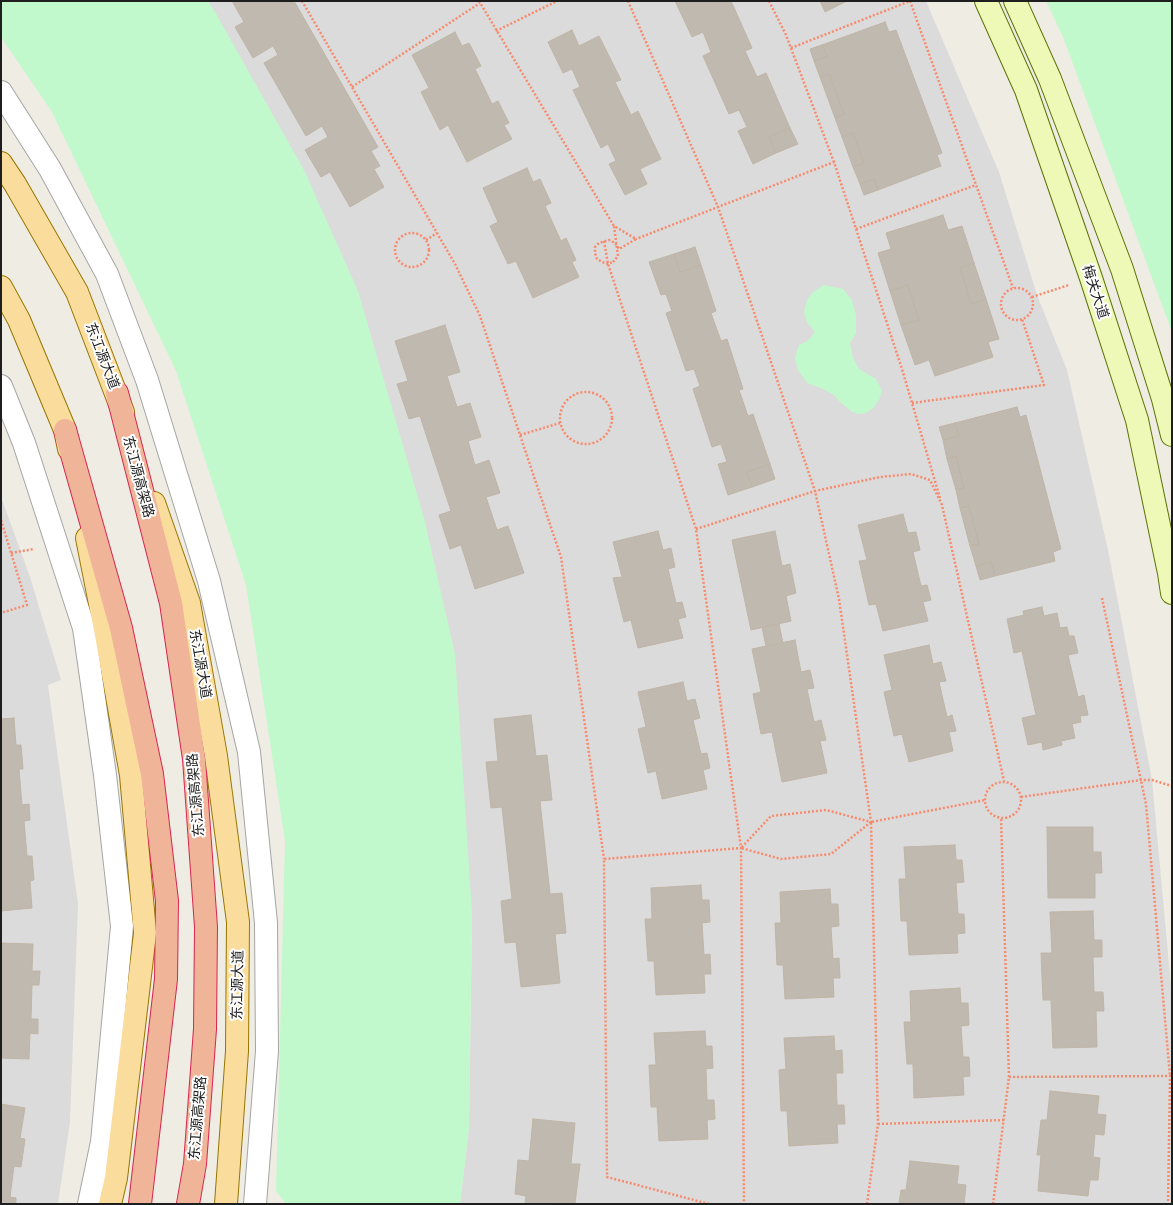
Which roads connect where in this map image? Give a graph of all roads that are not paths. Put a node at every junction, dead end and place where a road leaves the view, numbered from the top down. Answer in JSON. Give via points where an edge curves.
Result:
{"nodes":[{"id":1,"x":986,"y":1,"type":"edge"},
{"id":2,"x":1016,"y":1,"type":"edge"},
{"id":3,"x":1,"y":92,"type":"edge"},
{"id":4,"x":1,"y":163,"type":"edge"},
{"id":5,"x":1,"y":287,"type":"edge"},
{"id":6,"x":1,"y":386,"type":"edge"},
{"id":7,"x":117,"y":394,"type":"junction"},
{"id":8,"x":65,"y":430,"type":"junction"},
{"id":9,"x":1172,"y":435,"type":"edge"},
{"id":10,"x":1172,"y":593,"type":"edge"},
{"id":11,"x":90,"y":1204,"type":"edge"},
{"id":12,"x":110,"y":1204,"type":"edge"},
{"id":13,"x":140,"y":1204,"type":"edge"},
{"id":14,"x":188,"y":1204,"type":"edge"},
{"id":15,"x":226,"y":1204,"type":"edge"},
{"id":16,"x":255,"y":1204,"type":"edge"}],
"edges":[{"from":1,"to":10,"type":"main road","name":"梅关大道","via":[[1026,90],[1137,420]]},
{"from":2,"to":9,"type":"main road","via":[[1050,79],[1122,269]]},
{"from":3,"to":16,"type":"street","via":[[50,169],[107,274],[147,380],[209,581],[249,752],[266,923],[267,1051]]},
{"from":4,"to":7,"type":"main road","name":"东江源大道","via":[[77,292]]},
{"from":5,"to":8,"type":"main road","via":[[19,320]]},
{"from":6,"to":11,"type":"street","via":[[24,443],[84,628],[122,926],[102,1142]]},
{"from":7,"to":14,"type":"highway","name":"东江源高架路","via":[[171,603],[194,759],[206,927],[205,1029],[194,1164]]},
{"from":7,"to":15,"type":"main road","name":"东江源大道","via":[[189,603],[217,764],[238,922],[237,1051]]},
{"from":8,"to":12,"type":"main road","via":[[131,775],[145,933],[118,1162]]},
{"from":8,"to":13,"type":"highway","via":[[122,628],[152,774],[166,901],[166,979]]}]}
